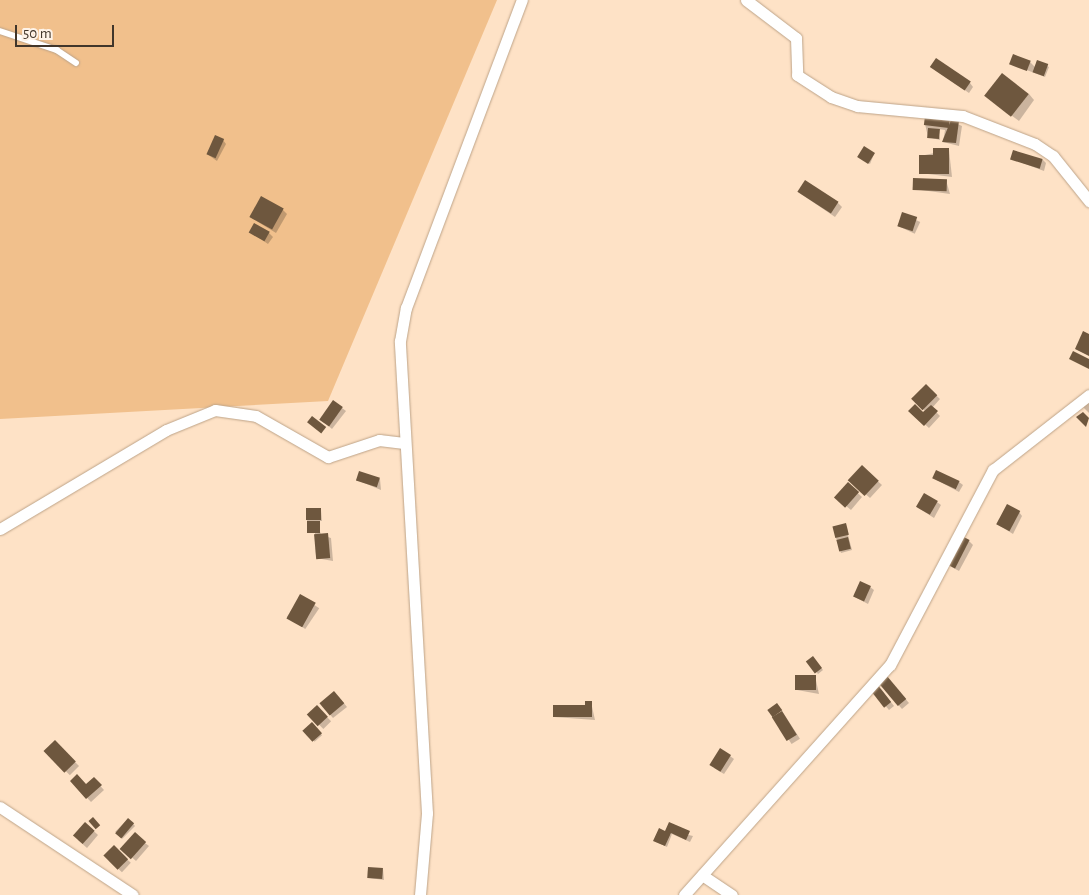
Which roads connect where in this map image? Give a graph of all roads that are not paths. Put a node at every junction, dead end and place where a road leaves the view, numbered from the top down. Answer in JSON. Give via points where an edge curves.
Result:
{"nodes":[{"id":1,"x":522,"y":0,"type":"edge"},
{"id":2,"x":746,"y":0,"type":"edge"},
{"id":3,"x":0,"y":31,"type":"edge"},
{"id":4,"x":76,"y":63,"type":"dead end"},
{"id":5,"x":1089,"y":201,"type":"edge"},
{"id":6,"x":1089,"y":395,"type":"edge"},
{"id":7,"x":404,"y":443,"type":"junction"},
{"id":8,"x":0,"y":529,"type":"edge"},
{"id":9,"x":0,"y":807,"type":"edge"},
{"id":10,"x":702,"y":875,"type":"junction"},
{"id":11,"x":132,"y":895,"type":"edge"},
{"id":12,"x":420,"y":895,"type":"edge"},
{"id":13,"x":684,"y":895,"type":"edge"},
{"id":14,"x":732,"y":895,"type":"edge"}],
"edges":[{"from":1,"to":7,"type":"street","via":[[406,308],[400,341]]},
{"from":2,"to":5,"type":"street","via":[[796,38],[797,75],[831,98],[857,106],[963,116],[1035,144],[1053,156]]},
{"from":3,"to":4,"type":"lane","via":[[57,50]]},
{"from":6,"to":10,"type":"street","via":[[993,470],[890,665]]},
{"from":7,"to":8,"type":"street","via":[[379,440],[328,457],[256,416],[216,410],[166,430]]},
{"from":7,"to":12,"type":"street","via":[[427,813]]},
{"from":9,"to":11,"type":"street"},
{"from":10,"to":13,"type":"street"},
{"from":10,"to":14,"type":"street"}]}
